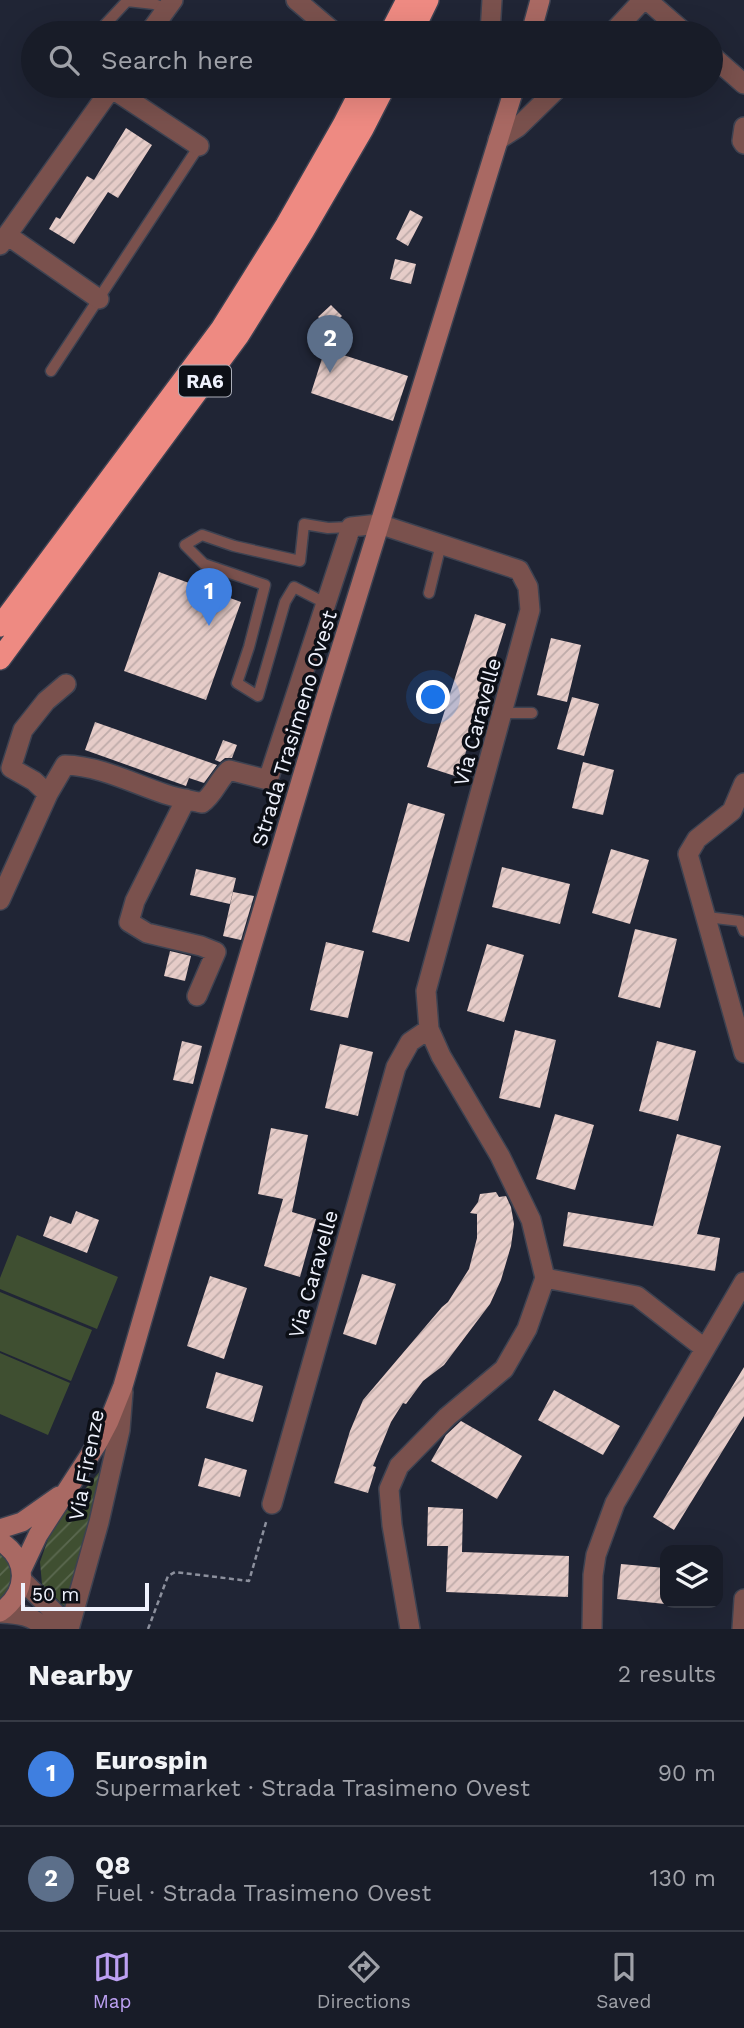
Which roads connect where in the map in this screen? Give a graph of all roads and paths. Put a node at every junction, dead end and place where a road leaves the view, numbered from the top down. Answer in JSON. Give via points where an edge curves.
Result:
{"nodes":[{"id":1,"x":296,"y":0,"type":"edge"},
{"id":2,"x":407,"y":0,"type":"edge"},
{"id":3,"x":428,"y":0,"type":"edge"},
{"id":4,"x":492,"y":0,"type":"edge"},
{"id":5,"x":540,"y":0,"type":"edge"},
{"id":6,"x":645,"y":0,"type":"edge"},
{"id":7,"x":170,"y":4,"type":"edge"},
{"id":8,"x":108,"y":21,"type":"edge"},
{"id":9,"x":158,"y":21,"type":"edge"},
{"id":10,"x":321,"y":21,"type":"edge"},
{"id":11,"x":396,"y":21,"type":"edge"},
{"id":12,"x":418,"y":21,"type":"edge"},
{"id":13,"x":491,"y":21,"type":"edge"},
{"id":14,"x":534,"y":21,"type":"edge"},
{"id":15,"x":624,"y":21,"type":"edge"},
{"id":16,"x":670,"y":21,"type":"edge"},
{"id":17,"x":723,"y":66,"type":"edge"},
{"id":18,"x":744,"y":84,"type":"edge"},
{"id":19,"x":104,"y":98,"type":"edge"},
{"id":20,"x":128,"y":98,"type":"edge"},
{"id":21,"x":357,"y":98,"type":"edge"},
{"id":22,"x":379,"y":98,"type":"edge"},
{"id":23,"x":511,"y":98,"type":"edge"},
{"id":24,"x":548,"y":98,"type":"edge"},
{"id":25,"x":744,"y":127,"type":"edge"},
{"id":26,"x":498,"y":140,"type":"junction"},
{"id":27,"x":744,"y":144,"type":"edge"},
{"id":28,"x":199,"y":146,"type":"joint"},
{"id":29,"x":3,"y":240,"type":"edge"},
{"id":30,"x":99,"y":299,"type":"junction"},
{"id":31,"x":51,"y":371,"type":"dead end"},
{"id":32,"x":379,"y":524,"type":"junction"},
{"id":33,"x":351,"y":527,"type":"junction"},
{"id":34,"x":441,"y":544,"type":"junction"},
{"id":35,"x":429,"y":593,"type":"dead end"},
{"id":36,"x":327,"y":604,"type":"junction"},
{"id":37,"x":0,"y":626,"type":"edge"},
{"id":38,"x":0,"y":659,"type":"edge"},
{"id":39,"x":66,"y":684,"type":"dead end"},
{"id":40,"x":503,"y":713,"type":"junction"},
{"id":41,"x":532,"y":713,"type":"dead end"},
{"id":42,"x":744,"y":783,"type":"edge"},
{"id":43,"x":48,"y":793,"type":"junction"},
{"id":44,"x":186,"y":799,"type":"junction"},
{"id":45,"x":0,"y":900,"type":"edge"},
{"id":46,"x":707,"y":917,"type":"junction"},
{"id":47,"x":744,"y":932,"type":"edge"},
{"id":48,"x":197,"y":996,"type":"dead end"},
{"id":49,"x":429,"y":1030,"type":"junction"},
{"id":50,"x":744,"y":1053,"type":"edge"},
{"id":51,"x":545,"y":1278,"type":"junction"},
{"id":52,"x":744,"y":1282,"type":"edge"},
{"id":53,"x":704,"y":1348,"type":"junction"},
{"id":54,"x":123,"y":1386,"type":"junction"},
{"id":55,"x":65,"y":1491,"type":"junction"},
{"id":56,"x":272,"y":1504,"type":"joint"},
{"id":57,"x":0,"y":1529,"type":"edge"},
{"id":58,"x":0,"y":1541,"type":"edge"},
{"id":59,"x":22,"y":1575,"type":"junction"},
{"id":60,"x":744,"y":1599,"type":"edge"},
{"id":61,"x":0,"y":1613,"type":"edge"},
{"id":62,"x":45,"y":1629,"type":"edge"},
{"id":63,"x":62,"y":1629,"type":"edge"},
{"id":64,"x":69,"y":1629,"type":"edge"},
{"id":65,"x":148,"y":1629,"type":"edge"},
{"id":66,"x":410,"y":1629,"type":"edge"},
{"id":67,"x":592,"y":1629,"type":"edge"},
{"id":68,"x":742,"y":1629,"type":"edge"}],
"edges":[{"from":1,"to":10,"type":"street"},
{"from":2,"to":11,"type":"highway"},
{"from":3,"to":12,"type":"highway"},
{"from":4,"to":13,"type":"street"},
{"from":5,"to":14,"type":"main road"},
{"from":6,"to":15,"type":"street"},
{"from":6,"to":16,"type":"street"},
{"from":7,"to":8,"type":"lane","via":[[127,1]]},
{"from":7,"to":9,"type":"street"},
{"from":17,"to":18,"type":"street"},
{"from":19,"to":29,"type":"street"},
{"from":20,"to":28,"type":"street"},
{"from":21,"to":37,"type":"highway","number":"RA6","via":[[221,329]]},
{"from":22,"to":38,"type":"highway","number":"RA6","via":[[239,335]]},
{"from":23,"to":26,"type":"main road","name":"Strada Trasimeno Ovest"},
{"from":24,"to":26,"type":"street","via":[[519,127]]},
{"from":25,"to":27,"type":"street"},
{"from":26,"to":32,"type":"main road","name":"Strada Trasimeno Ovest"},
{"from":28,"to":30,"type":"lane"},
{"from":29,"to":30,"type":"street"},
{"from":30,"to":31,"type":"lane"},
{"from":32,"to":33,"type":"street"},
{"from":32,"to":34,"type":"street","name":"Via Caravelle"},
{"from":32,"to":54,"type":"main road","name":"Strada Trasimeno Ovest"},
{"from":33,"to":36,"type":"street"},
{"from":33,"to":36,"type":"lane","via":[[304,524],[300,561],[202,535],[185,545],[204,564],[265,585],[237,683],[258,696],[285,602],[294,587]]},
{"from":34,"to":35,"type":"lane"},
{"from":34,"to":40,"type":"street","name":"Via Caravelle","via":[[519,570],[528,587],[530,610]]},
{"from":36,"to":44,"type":"street","via":[[268,780],[229,770],[202,803]]},
{"from":39,"to":43,"type":"street","via":[[23,730],[11,768]]},
{"from":40,"to":41,"type":"lane"},
{"from":40,"to":49,"type":"street","name":"Via Caravelle","via":[[426,991]]},
{"from":42,"to":46,"type":"street","via":[[732,811],[698,839],[688,854]]},
{"from":43,"to":44,"type":"street","via":[[65,765],[108,773]]},
{"from":43,"to":45,"type":"street"},
{"from":44,"to":48,"type":"street","via":[[129,922],[147,933],[216,952]]},
{"from":46,"to":47,"type":"lane","via":[[740,921]]},
{"from":46,"to":50,"type":"street"},
{"from":49,"to":51,"type":"street","name":"Via Caravelle","via":[[531,1220]]},
{"from":49,"to":56,"type":"street","name":"Via Caravelle","via":[[410,1042],[396,1067]]},
{"from":51,"to":53,"type":"street","via":[[636,1296]]},
{"from":51,"to":66,"type":"street","via":[[527,1329],[504,1369],[399,1466],[389,1489]]},
{"from":52,"to":53,"type":"street"},
{"from":53,"to":67,"type":"street","via":[[615,1503],[596,1555]]},
{"from":54,"to":55,"type":"main road","name":"Via Firenze","via":[[97,1444]]},
{"from":54,"to":64,"type":"street","name":"Via Firenze","via":[[120,1430]]},
{"from":55,"to":57,"type":"main road","name":"Via Firenze","via":[[22,1522]]},
{"from":55,"to":59,"type":"main road","name":"Via Firenze","via":[[38,1535]]},
{"from":56,"to":65,"type":"path","via":[[249,1581],[176,1572],[167,1576]]},
{"from":58,"to":59,"type":"main road","via":[[20,1563]]},
{"from":59,"to":61,"type":"main road","name":"Via Firenze","via":[[18,1593]]},
{"from":59,"to":63,"type":"street","via":[[57,1615]]},
{"from":60,"to":68,"type":"street"},
{"from":61,"to":62,"type":"street","via":[[25,1615]]}]}
